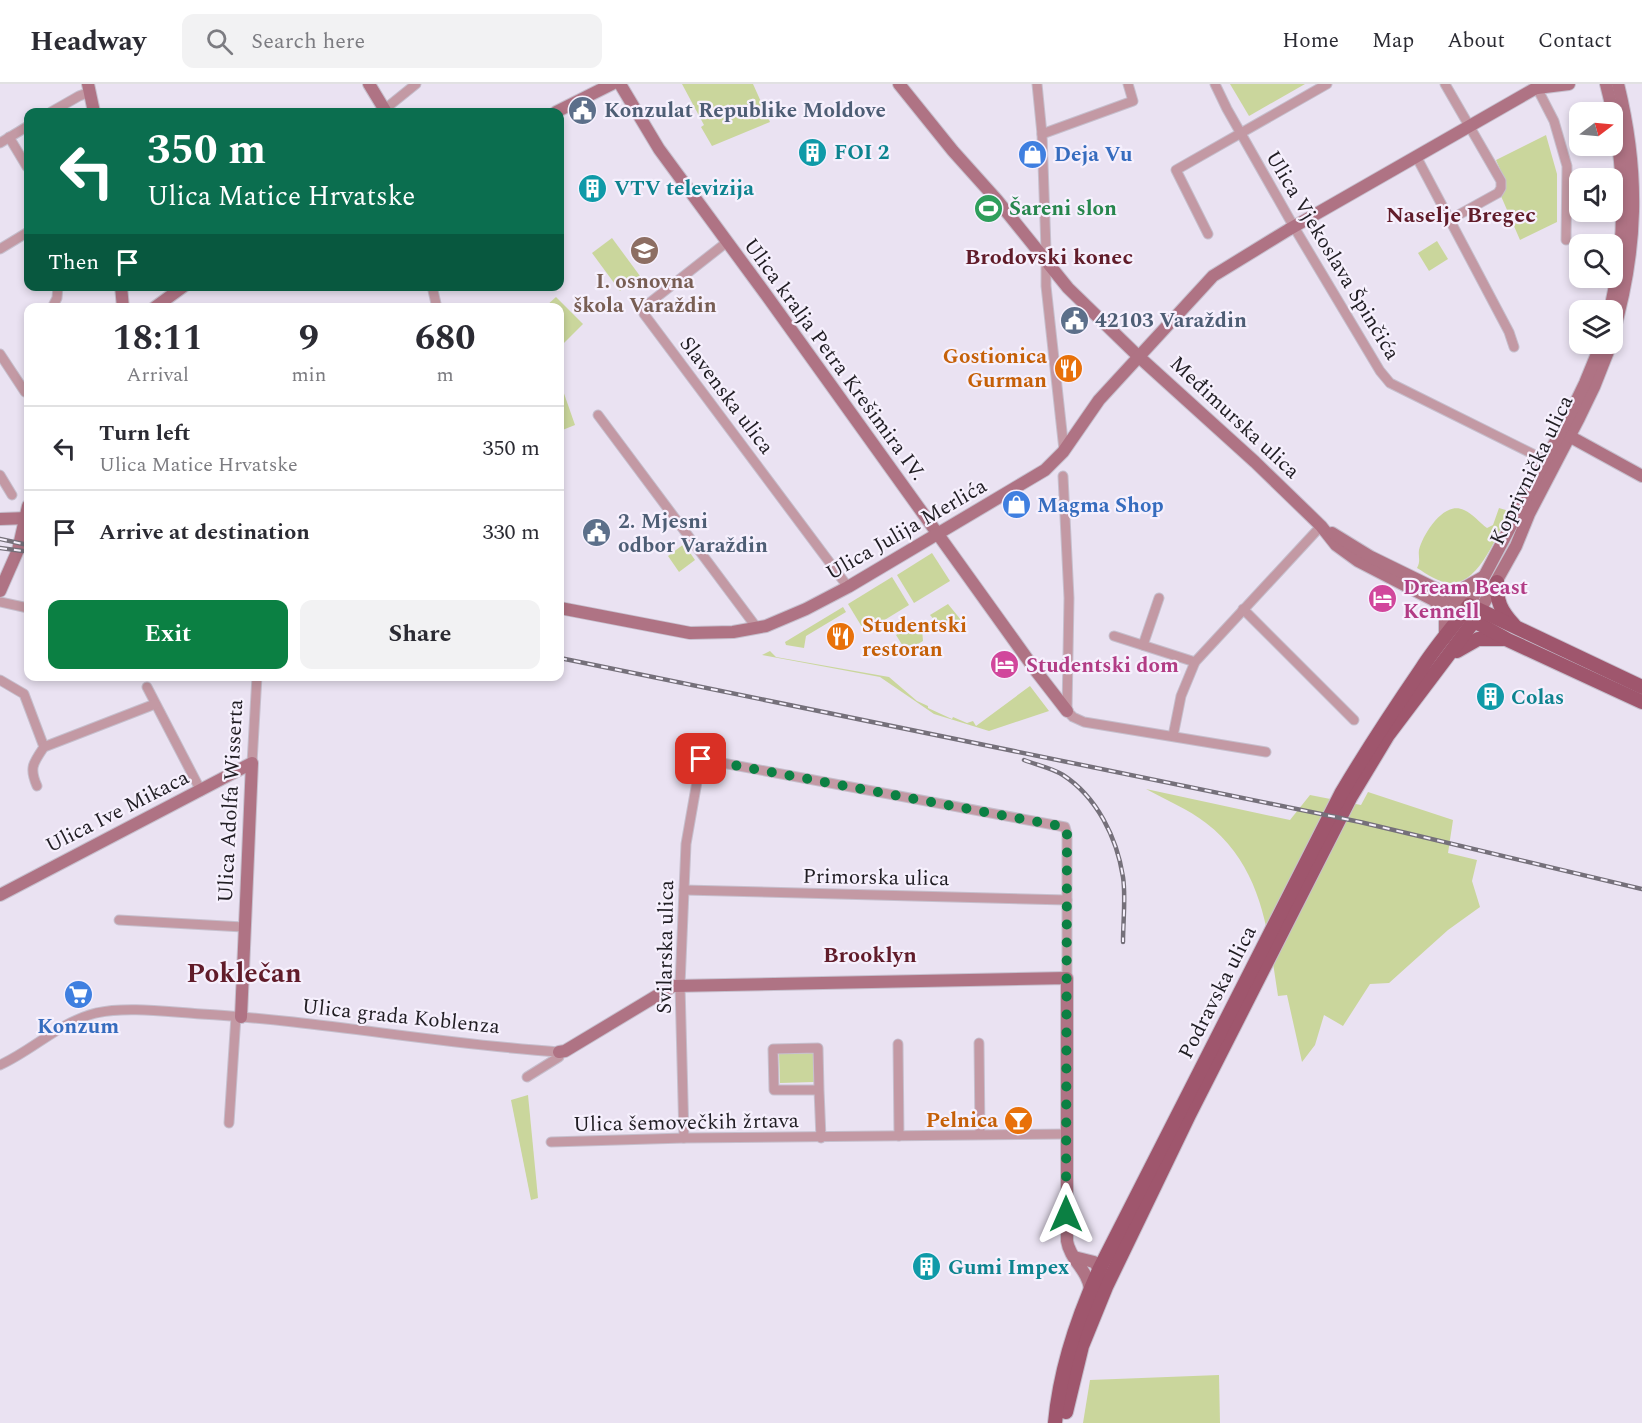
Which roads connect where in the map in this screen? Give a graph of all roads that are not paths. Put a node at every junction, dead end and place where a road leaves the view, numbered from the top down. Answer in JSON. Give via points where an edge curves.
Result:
{"nodes":[{"id":1,"x":369,"y":84,"type":"edge"},
{"id":2,"x":416,"y":84,"type":"edge"},
{"id":3,"x":612,"y":84,"type":"edge"},
{"id":4,"x":620,"y":84,"type":"edge"},
{"id":5,"x":899,"y":84,"type":"edge"},
{"id":6,"x":1037,"y":84,"type":"edge"},
{"id":7,"x":1128,"y":84,"type":"edge"},
{"id":8,"x":1215,"y":84,"type":"edge"},
{"id":9,"x":1327,"y":84,"type":"edge"},
{"id":10,"x":1445,"y":84,"type":"edge"},
{"id":11,"x":1569,"y":84,"type":"edge"},
{"id":12,"x":1606,"y":84,"type":"edge"},
{"id":13,"x":1618,"y":84,"type":"edge"},
{"id":14,"x":1538,"y":85,"type":"edge"},
{"id":15,"x":89,"y":88,"type":"edge"},
{"id":16,"x":58,"y":108,"type":"edge"},
{"id":17,"x":93,"y":108,"type":"edge"},
{"id":18,"x":382,"y":108,"type":"edge"},
{"id":19,"x":388,"y":108,"type":"edge"},
{"id":20,"x":564,"y":108,"type":"edge"},
{"id":21,"x":1469,"y":125,"type":"junction"},
{"id":22,"x":24,"y":128,"type":"edge"},
{"id":23,"x":1042,"y":134,"type":"junction"},
{"id":24,"x":1241,"y":134,"type":"junction"},
{"id":25,"x":9,"y":137,"type":"junction"},
{"id":26,"x":0,"y":143,"type":"edge"},
{"id":27,"x":1416,"y":156,"type":"junction"},
{"id":28,"x":24,"y":162,"type":"edge"},
{"id":29,"x":1451,"y":219,"type":"junction"},
{"id":30,"x":1294,"y":227,"type":"junction"},
{"id":31,"x":1208,"y":234,"type":"dead end"},
{"id":32,"x":24,"y":236,"type":"edge"},
{"id":33,"x":1566,"y":240,"type":"dead end"},
{"id":34,"x":727,"y":242,"type":"junction"},
{"id":35,"x":0,"y":249,"type":"edge"},
{"id":36,"x":1045,"y":261,"type":"junction"},
{"id":37,"x":177,"y":291,"type":"edge"},
{"id":38,"x":1612,"y":300,"type":"edge"},
{"id":39,"x":1623,"y":300,"type":"edge"},
{"id":40,"x":161,"y":303,"type":"edge"},
{"id":41,"x":1514,"y":347,"type":"dead end"},
{"id":42,"x":0,"y":354,"type":"edge"},
{"id":43,"x":1596,"y":354,"type":"edge"},
{"id":44,"x":1607,"y":354,"type":"edge"},
{"id":45,"x":1138,"y":356,"type":"junction"},
{"id":46,"x":24,"y":390,"type":"edge"},
{"id":47,"x":598,"y":415,"type":"dead end"},
{"id":48,"x":1569,"y":436,"type":"junction"},
{"id":49,"x":1064,"y":450,"type":"junction"},
{"id":50,"x":1547,"y":460,"type":"junction"},
{"id":51,"x":0,"y":476,"type":"edge"},
{"id":52,"x":1063,"y":476,"type":"dead end"},
{"id":53,"x":1642,"y":476,"type":"edge"},
{"id":54,"x":12,"y":495,"type":"dead end"},
{"id":55,"x":24,"y":515,"type":"edge"},
{"id":56,"x":0,"y":519,"type":"edge"},
{"id":57,"x":24,"y":526,"type":"edge"},
{"id":58,"x":1321,"y":526,"type":"junction"},
{"id":59,"x":937,"y":534,"type":"junction"},
{"id":60,"x":1492,"y":578,"type":"junction"},
{"id":61,"x":848,"y":587,"type":"junction"},
{"id":62,"x":0,"y":591,"type":"edge"},
{"id":63,"x":1437,"y":595,"type":"junction"},
{"id":64,"x":1159,"y":598,"type":"dead end"},
{"id":65,"x":0,"y":602,"type":"edge"},
{"id":66,"x":24,"y":607,"type":"edge"},
{"id":67,"x":1244,"y":609,"type":"junction"},
{"id":68,"x":564,"y":610,"type":"edge"},
{"id":69,"x":1471,"y":613,"type":"junction"},
{"id":70,"x":757,"y":628,"type":"junction"},
{"id":71,"x":1513,"y":634,"type":"junction"},
{"id":72,"x":1114,"y":636,"type":"dead end"},
{"id":73,"x":1444,"y":638,"type":"junction"},
{"id":74,"x":1143,"y":645,"type":"junction"},
{"id":75,"x":1450,"y":653,"type":"junction"},
{"id":76,"x":1195,"y":662,"type":"junction"},
{"id":77,"x":0,"y":680,"type":"edge"},
{"id":78,"x":257,"y":681,"type":"edge"},
{"id":79,"x":147,"y":687,"type":"dead end"},
{"id":80,"x":1641,"y":696,"type":"edge"},
{"id":81,"x":155,"y":704,"type":"junction"},
{"id":82,"x":1067,"y":711,"type":"junction"},
{"id":83,"x":1354,"y":720,"type":"dead end"},
{"id":84,"x":1173,"y":736,"type":"junction"},
{"id":85,"x":44,"y":747,"type":"junction"},
{"id":86,"x":1266,"y":752,"type":"dead end"},
{"id":87,"x":252,"y":763,"type":"junction"},
{"id":88,"x":37,"y":786,"type":"dead end"},
{"id":89,"x":201,"y":791,"type":"junction"},
{"id":90,"x":684,"y":890,"type":"junction"},
{"id":91,"x":0,"y":894,"type":"edge"},
{"id":92,"x":1067,"y":900,"type":"junction"},
{"id":93,"x":119,"y":920,"type":"dead end"},
{"id":94,"x":243,"y":927,"type":"junction"},
{"id":95,"x":1067,"y":978,"type":"junction"},
{"id":96,"x":680,"y":986,"type":"junction"},
{"id":97,"x":238,"y":1016,"type":"junction"},
{"id":98,"x":979,"y":1043,"type":"dead end"},
{"id":99,"x":898,"y":1044,"type":"dead end"},
{"id":100,"x":559,"y":1052,"type":"junction"},
{"id":101,"x":0,"y":1065,"type":"edge"},
{"id":102,"x":527,"y":1077,"type":"dead end"},
{"id":103,"x":819,"y":1090,"type":"junction"},
{"id":104,"x":229,"y":1123,"type":"dead end"},
{"id":105,"x":980,"y":1134,"type":"junction"},
{"id":106,"x":1067,"y":1134,"type":"junction"},
{"id":107,"x":899,"y":1136,"type":"junction"},
{"id":108,"x":684,"y":1138,"type":"junction"},
{"id":109,"x":821,"y":1138,"type":"junction"},
{"id":110,"x":551,"y":1142,"type":"dead end"},
{"id":111,"x":1074,"y":1257,"type":"junction"},
{"id":112,"x":1094,"y":1264,"type":"junction"},
{"id":113,"x":1106,"y":1287,"type":"junction"},
{"id":114,"x":1090,"y":1289,"type":"junction"},
{"id":115,"x":1060,"y":1422,"type":"edge"}],
"edges":[{"from":1,"to":18,"type":"main road"},
{"from":2,"to":19,"type":"street"},
{"from":3,"to":20,"type":"main road"},
{"from":4,"to":34,"type":"main road","name":"Ulica kralja Petra Krešimira IV.","via":[[659,149]]},
{"from":5,"to":36,"type":"main road","name":"Međimurska ulica"},
{"from":6,"to":23,"type":"street"},
{"from":7,"to":23,"type":"street","via":[[1133,101]]},
{"from":8,"to":24,"type":"street","name":"Ulica Vjekoslava Špinčića"},
{"from":9,"to":24,"type":"street"},
{"from":10,"to":21,"type":"street"},
{"from":11,"to":14,"type":"main road"},
{"from":12,"to":38,"type":"main road","via":[[1623,176],[1623,236]]},
{"from":13,"to":39,"type":"main road","via":[[1632,157],[1634,224]]},
{"from":14,"to":21,"type":"main road","name":"Ulica Julija Merlića"},
{"from":14,"to":33,"type":"street","via":[[1567,166]]},
{"from":15,"to":16,"type":"street"},
{"from":15,"to":17,"type":"main road"},
{"from":21,"to":27,"type":"main road","name":"Ulica Julija Merlića"},
{"from":21,"to":29,"type":"street","via":[[1502,188],[1498,194]]},
{"from":22,"to":25,"type":"street"},
{"from":23,"to":36,"type":"street"},
{"from":24,"to":30,"type":"street","name":"Ulica Vjekoslava Špinčića"},
{"from":24,"to":31,"type":"street","via":[[1176,170]]},
{"from":25,"to":26,"type":"street"},
{"from":25,"to":28,"type":"street"},
{"from":27,"to":29,"type":"street"},
{"from":27,"to":30,"type":"main road","name":"Ulica Julija Merlića"},
{"from":29,"to":41,"type":"street"},
{"from":30,"to":45,"type":"main road","name":"Ulica Julija Merlića","via":[[1213,276]]},
{"from":30,"to":50,"type":"street","name":"Ulica Vjekoslava Špinčića","via":[[1390,383]]},
{"from":32,"to":35,"type":"street"},
{"from":34,"to":59,"type":"main road","name":"Ulica kralja Petra Krešimira IV."},
{"from":34,"to":61,"type":"street","name":"Slavenska ulica","via":[[648,304],[644,314]]},
{"from":36,"to":45,"type":"main road","name":"Međimurska ulica"},
{"from":36,"to":49,"type":"street"},
{"from":37,"to":40,"type":"main road"},
{"from":42,"to":46,"type":"street"},
{"from":43,"to":50,"type":"main road","name":"Koprivnička ulica"},
{"from":44,"to":48,"type":"main road","name":"Koprivnička ulica"},
{"from":45,"to":49,"type":"main road","name":"Ulica Julija Merlića","via":[[1099,400]]},
{"from":45,"to":58,"type":"main road","name":"Međimurska ulica"},
{"from":47,"to":70,"type":"street"},
{"from":48,"to":53,"type":"main road"},
{"from":48,"to":60,"type":"main road","name":"Koprivnička ulica"},
{"from":49,"to":59,"type":"main road","name":"Ulica Julija Merlića","via":[[1045,470]]},
{"from":50,"to":60,"type":"main road","name":"Koprivnička ulica"},
{"from":51,"to":54,"type":"street"},
{"from":52,"to":82,"type":"street","via":[[1069,598]]},
{"from":55,"to":56,"type":"main road"},
{"from":57,"to":62,"type":"main road"},
{"from":58,"to":63,"type":"main road","name":"Međimurska ulica","via":[[1336,545],[1358,561]]},
{"from":58,"to":67,"type":"street"},
{"from":59,"to":61,"type":"main road","name":"Ulica Julija Merlića"},
{"from":59,"to":82,"type":"main road","name":"Ulica kralja Petra Krešimira IV."},
{"from":60,"to":63,"type":"main road"},
{"from":60,"to":69,"type":"main road","name":"Koprivnička ulica"},
{"from":60,"to":71,"type":"main road","via":[[1499,606]]},
{"from":61,"to":70,"type":"main road","name":"Ulica Julija Merlića"},
{"from":63,"to":69,"type":"main road","name":"Međimurska ulica"},
{"from":63,"to":73,"type":"main road","via":[[1445,618]]},
{"from":64,"to":74,"type":"street"},
{"from":65,"to":66,"type":"street"},
{"from":67,"to":76,"type":"street"},
{"from":67,"to":83,"type":"street"},
{"from":68,"to":70,"type":"main road","name":"Ulica Julija Merlića","via":[[701,634]]},
{"from":69,"to":71,"type":"main road","name":"Međimurska ulica"},
{"from":69,"to":73,"type":"main road","name":"Podravska ulica"},
{"from":69,"to":75,"type":"main road","name":"Podravska ulica"},
{"from":71,"to":75,"type":"main road","via":[[1478,639]]},
{"from":71,"to":80,"type":"main road","name":"Međimurska ulica"},
{"from":72,"to":74,"type":"street"},
{"from":73,"to":112,"type":"main road","name":"Podravska ulica","via":[[1378,731],[1342,792],[1109,1251]]},
{"from":74,"to":76,"type":"street"},
{"from":75,"to":113,"type":"main road","name":"Podravska ulica","via":[[1388,735],[1350,798]]},
{"from":76,"to":84,"type":"street","via":[[1181,696]]},
{"from":77,"to":85,"type":"street","via":[[24,694]]},
{"from":78,"to":87,"type":"street","name":"Ulica Adolfa Wisserta"},
{"from":79,"to":81,"type":"street"},
{"from":81,"to":85,"type":"street"},
{"from":81,"to":89,"type":"street"},
{"from":82,"to":84,"type":"street","via":[[1084,722]]},
{"from":84,"to":86,"type":"street"},
{"from":85,"to":88,"type":"street","via":[[32,773]]},
{"from":87,"to":89,"type":"main road","name":"Ulica Ive Mikaca"},
{"from":87,"to":94,"type":"main road","name":"Ulica Adolfa Wisserta"},
{"from":89,"to":91,"type":"main road","name":"Ulica Ive Mikaca"},
{"from":90,"to":92,"type":"street","name":"Primorska ulica"},
{"from":90,"to":92,"type":"street","name":"Svilarska ulica","via":[[686,844],[701,759],[1065,827]]},
{"from":90,"to":96,"type":"street","name":"Svilarska ulica"},
{"from":92,"to":95,"type":"street"},
{"from":93,"to":94,"type":"street","name":"Ulica Adolfa Wisserta"},
{"from":94,"to":97,"type":"main road","name":"Ulica Adolfa Wisserta"},
{"from":95,"to":96,"type":"main road"},
{"from":95,"to":106,"type":"main road"},
{"from":96,"to":100,"type":"main road"},
{"from":96,"to":108,"type":"street","name":"Svilarska ulica"},
{"from":97,"to":100,"type":"street","name":"Ulica grada Koblenza"},
{"from":97,"to":101,"type":"street","name":"Ulica grada Koblenza","via":[[96,1013],[71,1022]]},
{"from":97,"to":104,"type":"street","name":"Ulica Adolfa Wisserta"},
{"from":98,"to":105,"type":"street"},
{"from":99,"to":107,"type":"street"},
{"from":100,"to":102,"type":"street","via":[[559,1057]]},
{"from":103,"to":103,"type":"street","name":"Ulica šemovečkih žrtava","via":[[818,1048],[774,1049],[774,1090]]},
{"from":103,"to":109,"type":"street","name":"Ulica šemovečkih žrtava"},
{"from":105,"to":106,"type":"street","name":"Ulica šemovečkih žrtava"},
{"from":105,"to":107,"type":"street","name":"Ulica šemovečkih žrtava"},
{"from":106,"to":111,"type":"main road","via":[[1067,1242]]},
{"from":107,"to":109,"type":"street","name":"Ulica šemovečkih žrtava"},
{"from":108,"to":109,"type":"street","name":"Ulica šemovečkih žrtava"},
{"from":108,"to":110,"type":"street","name":"Ulica šemovečkih žrtava"},
{"from":111,"to":112,"type":"main road"},
{"from":111,"to":114,"type":"main road","via":[[1085,1271]]},
{"from":112,"to":113,"type":"main road","via":[[1105,1278]]},
{"from":112,"to":114,"type":"main road","name":"Podravska ulica"},
{"from":113,"to":115,"type":"main road","name":"Podravska ulica","via":[[1082,1346]]},
{"from":114,"to":115,"type":"main road","name":"Podravska ulica","via":[[1063,1371]]}]}
